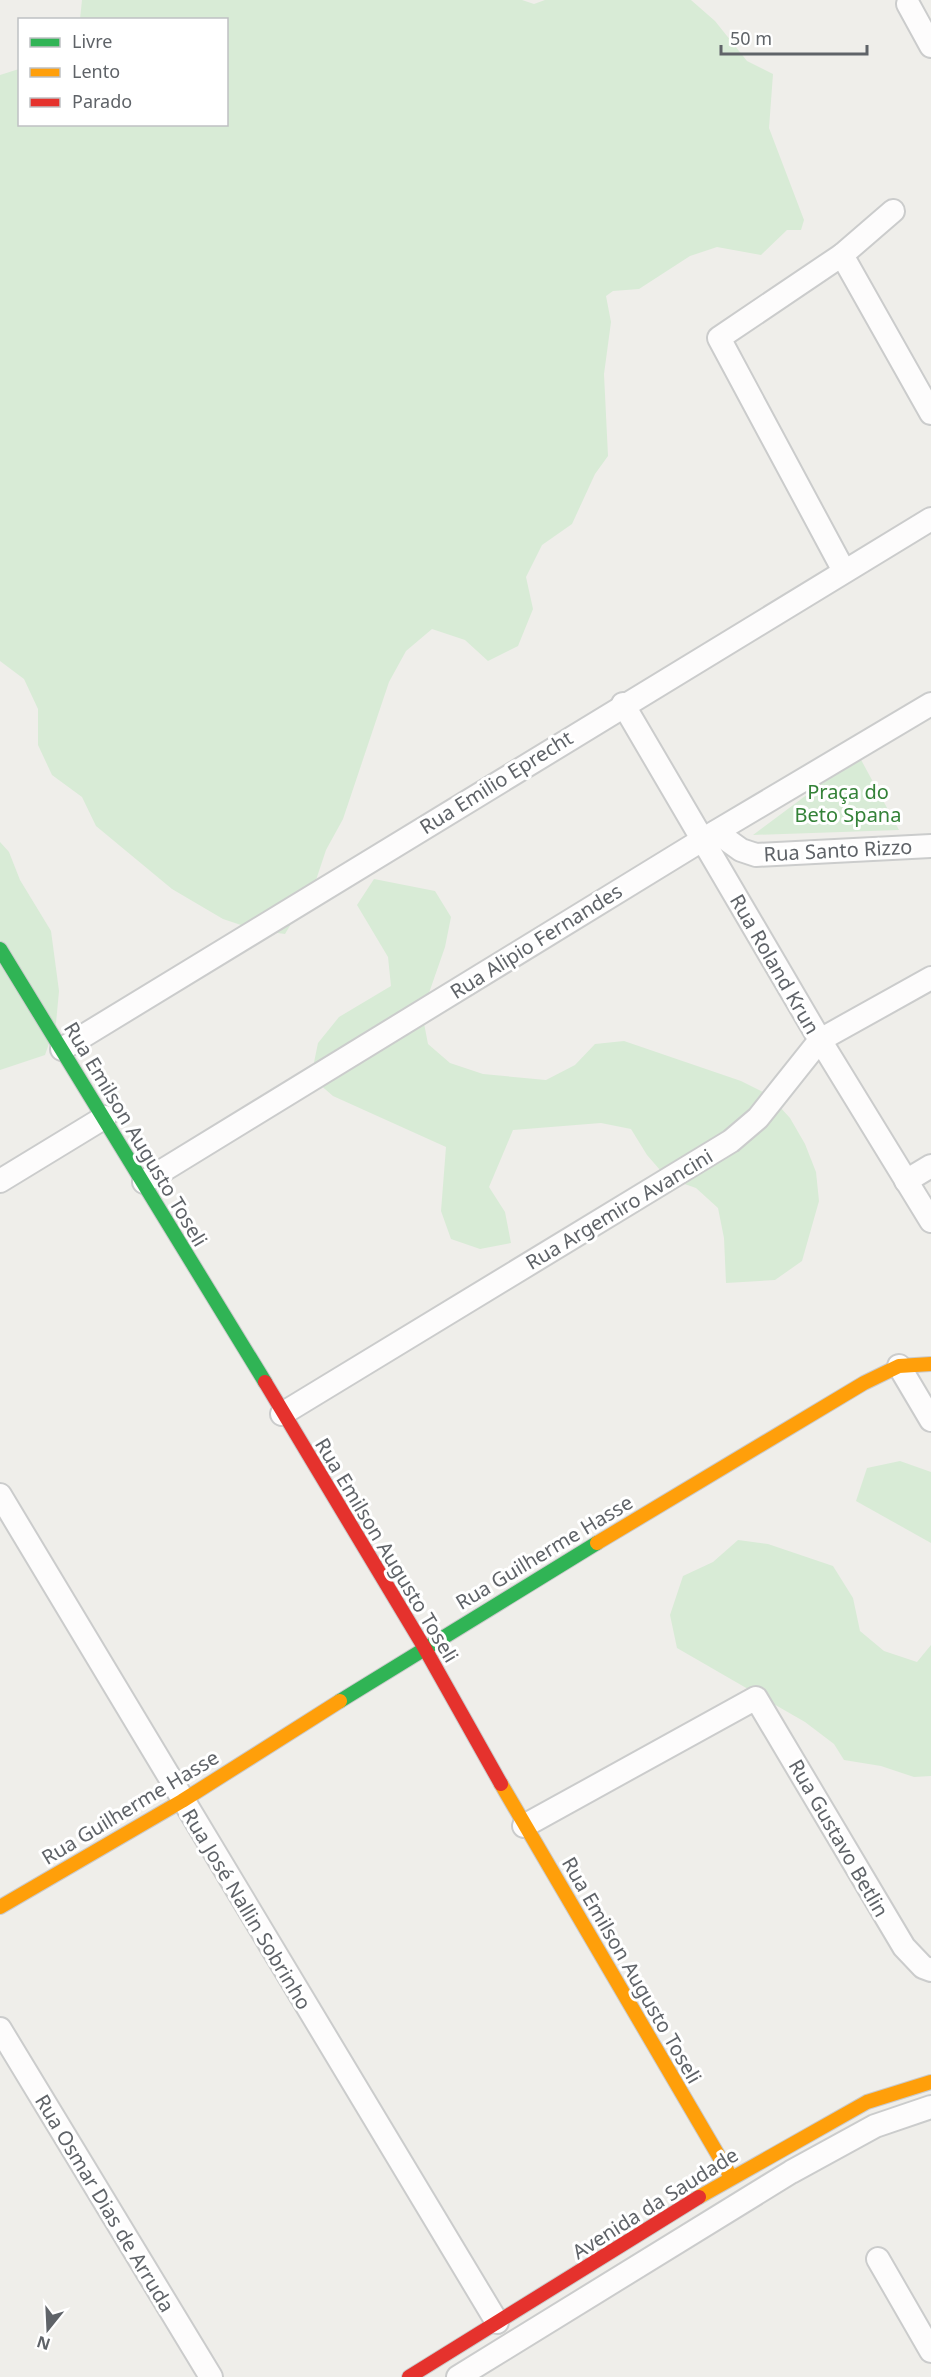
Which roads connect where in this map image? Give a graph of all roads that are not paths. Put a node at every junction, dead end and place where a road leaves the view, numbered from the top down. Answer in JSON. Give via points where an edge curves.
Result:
{"nodes":[{"id":1,"x":908,"y":4,"type":"dead end"},
{"id":2,"x":931,"y":46,"type":"edge"},
{"id":3,"x":893,"y":211,"type":"dead end"},
{"id":4,"x":842,"y":255,"type":"junction"},
{"id":5,"x":931,"y":413,"type":"edge"},
{"id":6,"x":931,"y":519,"type":"edge"},
{"id":7,"x":844,"y":571,"type":"junction"},
{"id":8,"x":623,"y":704,"type":"junction"},
{"id":9,"x":931,"y":704,"type":"edge"},
{"id":10,"x":709,"y":836,"type":"junction"},
{"id":11,"x":931,"y":846,"type":"edge"},
{"id":12,"x":0,"y":949,"type":"edge"},
{"id":13,"x":931,"y":978,"type":"edge"},
{"id":14,"x":820,"y":1040,"type":"junction"},
{"id":15,"x":62,"y":1048,"type":"junction"},
{"id":16,"x":105,"y":1118,"type":"junction"},
{"id":17,"x":931,"y":1166,"type":"edge"},
{"id":18,"x":0,"y":1181,"type":"edge"},
{"id":19,"x":906,"y":1181,"type":"junction"},
{"id":20,"x":144,"y":1182,"type":"junction"},
{"id":21,"x":931,"y":1221,"type":"edge"},
{"id":22,"x":931,"y":1364,"type":"edge"},
{"id":23,"x":899,"y":1365,"type":"junction"},
{"id":24,"x":282,"y":1414,"type":"junction"},
{"id":25,"x":931,"y":1420,"type":"edge"},
{"id":26,"x":0,"y":1495,"type":"edge"},
{"id":27,"x":423,"y":1647,"type":"junction"},
{"id":28,"x":182,"y":1801,"type":"junction"},
{"id":29,"x":524,"y":1826,"type":"junction"},
{"id":30,"x":0,"y":1907,"type":"edge"},
{"id":31,"x":931,"y":1970,"type":"edge"},
{"id":32,"x":0,"y":2029,"type":"edge"},
{"id":33,"x":931,"y":2082,"type":"edge"},
{"id":34,"x":931,"y":2107,"type":"edge"},
{"id":35,"x":731,"y":2177,"type":"junction"},
{"id":36,"x":878,"y":2259,"type":"dead end"},
{"id":37,"x":496,"y":2322,"type":"junction"},
{"id":38,"x":931,"y":2351,"type":"edge"},
{"id":39,"x":210,"y":2377,"type":"edge"},
{"id":40,"x":409,"y":2377,"type":"edge"},
{"id":41,"x":459,"y":2377,"type":"edge"}],
"edges":[{"from":1,"to":2,"type":"street"},
{"from":3,"to":4,"type":"street"},
{"from":4,"to":5,"type":"street"},
{"from":4,"to":7,"type":"street","via":[[719,338]]},
{"from":6,"to":7,"type":"street","name":"Rua Emilio Eprecht"},
{"from":7,"to":8,"type":"street","name":"Rua Emilio Eprecht"},
{"from":8,"to":10,"type":"street","name":"Rua Roland Krun"},
{"from":8,"to":15,"type":"street","name":"Rua Emilio Eprecht"},
{"from":9,"to":10,"type":"street","name":"Rua Alipio Fernandes"},
{"from":10,"to":11,"type":"street","name":"Rua Santo Rizzo","via":[[756,855]]},
{"from":10,"to":14,"type":"street","name":"Rua Roland Krun"},
{"from":10,"to":20,"type":"street","name":"Rua Alipio Fernandes"},
{"from":12,"to":15,"type":"street","name":"Rua Emilson Augusto Toseli"},
{"from":13,"to":14,"type":"street","name":"Rua Argemiro Avancini"},
{"from":14,"to":19,"type":"street","name":"Rua Roland Krun"},
{"from":14,"to":24,"type":"street","name":"Rua Argemiro Avancini","via":[[758,1118],[731,1141]]},
{"from":15,"to":16,"type":"street","name":"Rua Emilson Augusto Toseli"},
{"from":16,"to":18,"type":"street"},
{"from":16,"to":20,"type":"street","name":"Rua Emilson Augusto Toseli"},
{"from":17,"to":19,"type":"street"},
{"from":19,"to":21,"type":"street","name":"Rua Roland Krun"},
{"from":20,"to":24,"type":"street","name":"Rua Emilson Augusto Toseli"},
{"from":22,"to":23,"type":"street","name":"Rua Guilherme Hasse"},
{"from":23,"to":25,"type":"street"},
{"from":23,"to":27,"type":"street","name":"Rua Guilherme Hasse"},
{"from":24,"to":27,"type":"street","name":"Rua Emilson Augusto Toseli"},
{"from":26,"to":28,"type":"street","name":"Rua José Nallin Sobrinho"},
{"from":27,"to":28,"type":"street","name":"Rua Guilherme Hasse"},
{"from":27,"to":29,"type":"street","name":"Rua Emilson Augusto Toseli"},
{"from":28,"to":30,"type":"street","name":"Rua Guilherme Hasse"},
{"from":28,"to":37,"type":"street","name":"Rua José Nallin Sobrinho"},
{"from":29,"to":31,"type":"street","name":"Rua Gustavo Betlin","via":[[756,1698],[898,1939],[923,1967]]},
{"from":29,"to":35,"type":"street","name":"Rua Emilson Augusto Toseli"},
{"from":32,"to":39,"type":"street","name":"Rua Osmar Dias de Arruda"},
{"from":33,"to":35,"type":"street","name":"Avenida da Saudade","via":[[867,2103]]},
{"from":34,"to":41,"type":"street","via":[[875,2126],[791,2172]]},
{"from":35,"to":37,"type":"street","name":"Avenida da Saudade"},
{"from":36,"to":38,"type":"street"},
{"from":37,"to":40,"type":"street","name":"Avenida da Saudade"}]}
